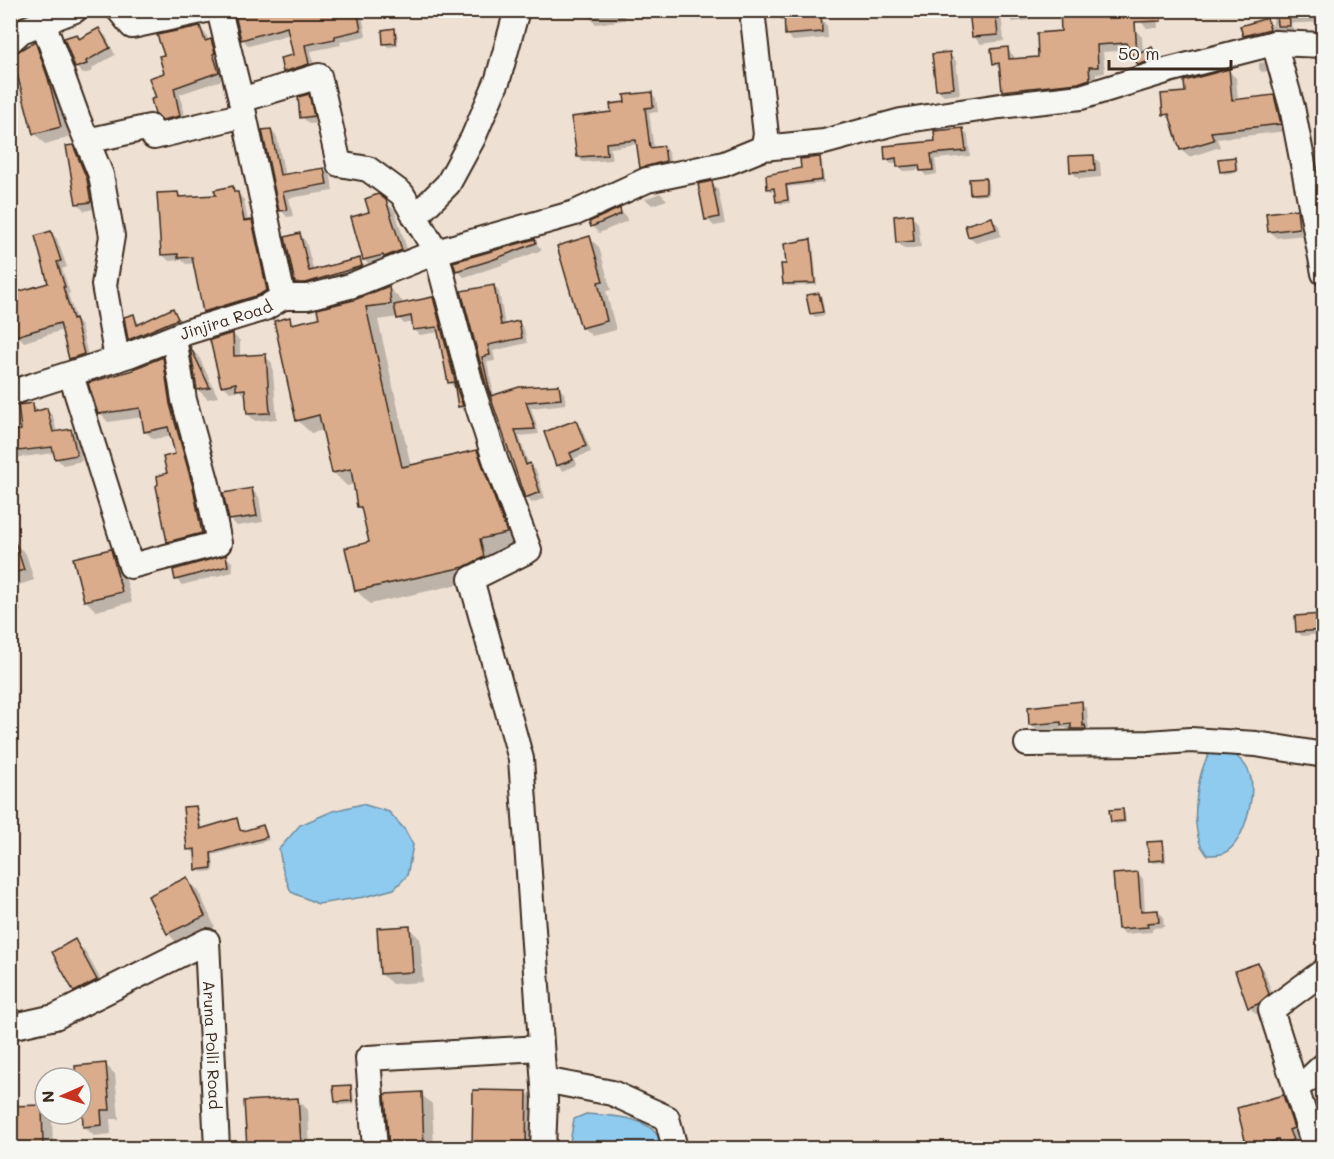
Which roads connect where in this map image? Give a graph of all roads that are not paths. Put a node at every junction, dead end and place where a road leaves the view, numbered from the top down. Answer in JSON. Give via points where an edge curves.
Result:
{"nodes":[{"id":1,"x":75,"y":10,"type":"edge"},
{"id":2,"x":119,"y":10,"type":"edge"},
{"id":3,"x":206,"y":10,"type":"edge"},
{"id":4,"x":219,"y":10,"type":"edge"},
{"id":5,"x":517,"y":10,"type":"edge"},
{"id":6,"x":752,"y":10,"type":"edge"},
{"id":7,"x":43,"y":22,"type":"junction"},
{"id":8,"x":10,"y":41,"type":"edge"},
{"id":9,"x":1274,"y":43,"type":"junction"},
{"id":10,"x":1323,"y":45,"type":"edge"},
{"id":11,"x":242,"y":107,"type":"junction"},
{"id":12,"x":87,"y":141,"type":"junction"},
{"id":13,"x":763,"y":148,"type":"junction"},
{"id":14,"x":416,"y":217,"type":"junction"},
{"id":15,"x":436,"y":252,"type":"junction"},
{"id":16,"x":1323,"y":273,"type":"edge"},
{"id":17,"x":283,"y":297,"type":"junction"},
{"id":18,"x":174,"y":338,"type":"junction"},
{"id":19,"x":117,"y":359,"type":"junction"},
{"id":20,"x":70,"y":375,"type":"junction"},
{"id":21,"x":10,"y":393,"type":"edge"},
{"id":22,"x":1027,"y":744,"type":"dead end"},
{"id":23,"x":1323,"y":755,"type":"edge"},
{"id":24,"x":1323,"y":971,"type":"edge"},
{"id":25,"x":10,"y":1027,"type":"edge"},
{"id":26,"x":541,"y":1048,"type":"junction"},
{"id":27,"x":1323,"y":1065,"type":"edge"},
{"id":28,"x":544,"y":1080,"type":"junction"},
{"id":29,"x":1296,"y":1087,"type":"junction"},
{"id":30,"x":217,"y":1149,"type":"edge"},
{"id":31,"x":375,"y":1149,"type":"edge"},
{"id":32,"x":543,"y":1149,"type":"edge"},
{"id":33,"x":675,"y":1149,"type":"edge"},
{"id":34,"x":1315,"y":1149,"type":"edge"}],
"edges":[{"from":1,"to":7,"type":"street"},
{"from":2,"to":3,"type":"street","via":[[132,26]]},
{"from":4,"to":11,"type":"street","name":"Jinjira Road"},
{"from":5,"to":14,"type":"street","via":[[498,79],[473,138],[448,183]]},
{"from":6,"to":13,"type":"street","via":[[766,135]]},
{"from":7,"to":8,"type":"street"},
{"from":7,"to":12,"type":"street"},
{"from":9,"to":10,"type":"street"},
{"from":9,"to":13,"type":"street","via":[[1082,97],[901,121],[824,142]]},
{"from":9,"to":16,"type":"street","via":[[1292,106]]},
{"from":11,"to":12,"type":"street","via":[[154,137],[150,127]]},
{"from":11,"to":14,"type":"street","via":[[318,76],[339,164],[368,169],[402,194]]},
{"from":11,"to":17,"type":"street","name":"Jinjira Road"},
{"from":12,"to":19,"type":"street","via":[[101,175],[112,236],[104,285]]},
{"from":13,"to":15,"type":"street","via":[[724,164],[647,180],[575,213]]},
{"from":14,"to":15,"type":"street"},
{"from":15,"to":17,"type":"street","via":[[350,286],[309,297]]},
{"from":15,"to":26,"type":"street","via":[[472,388],[529,550],[471,579],[521,759]]},
{"from":17,"to":18,"type":"street","name":"Jinjira Road","via":[[265,308]]},
{"from":18,"to":19,"type":"street","name":"Jinjira Road"},
{"from":18,"to":20,"type":"street","via":[[184,400],[219,543],[131,566]]},
{"from":19,"to":20,"type":"street","name":"Jinjira Road"},
{"from":20,"to":21,"type":"street","name":"Jinjira Road"},
{"from":22,"to":23,"type":"street","via":[[1190,740],[1256,744]]},
{"from":24,"to":29,"type":"street","via":[[1271,1010]]},
{"from":25,"to":30,"type":"street","name":"Aruna Polli Road","via":[[55,1017],[207,941]]},
{"from":26,"to":28,"type":"street"},
{"from":26,"to":31,"type":"street","via":[[368,1058]]},
{"from":27,"to":29,"type":"street"},
{"from":28,"to":32,"type":"street"},
{"from":28,"to":33,"type":"street","via":[[612,1093],[667,1118]]},
{"from":29,"to":34,"type":"street"}]}
